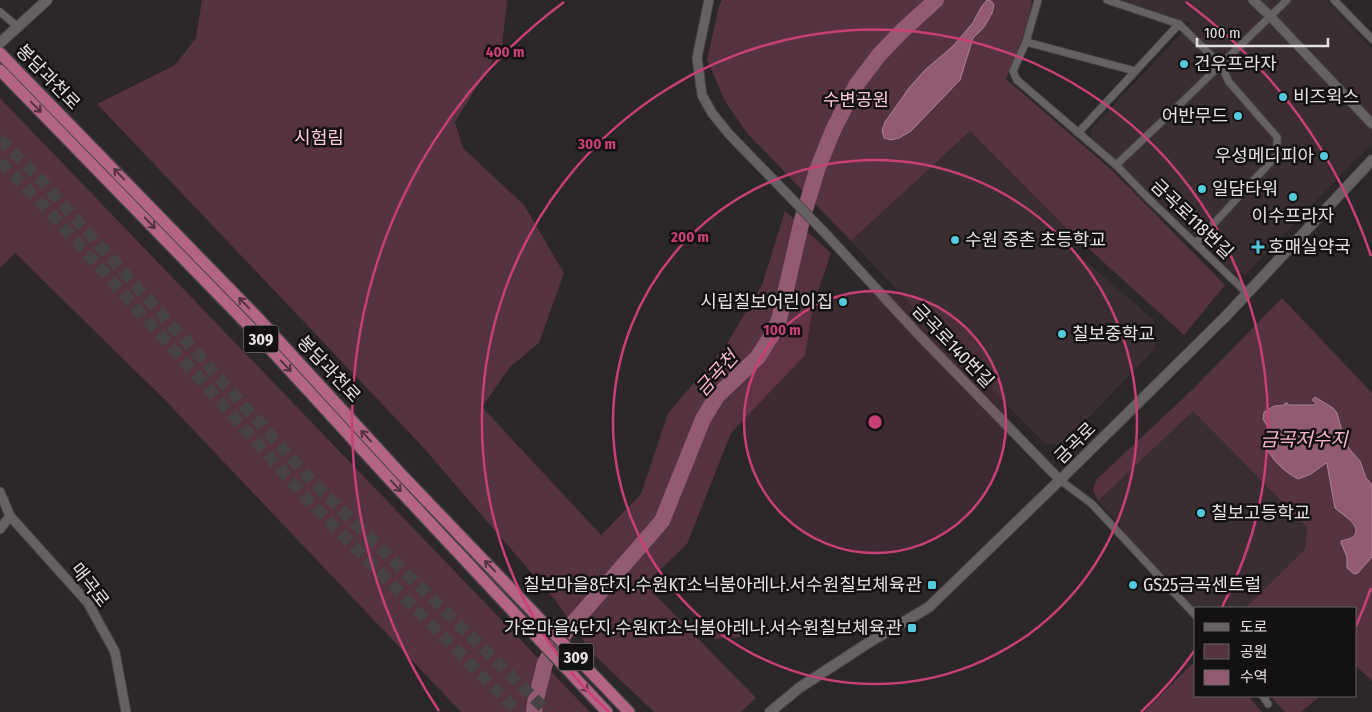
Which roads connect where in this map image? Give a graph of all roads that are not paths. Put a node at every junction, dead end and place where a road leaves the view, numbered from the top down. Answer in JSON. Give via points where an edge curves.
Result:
{"nodes":[{"id":1,"x":47,"y":0,"type":"edge"},
{"id":2,"x":709,"y":0,"type":"edge"},
{"id":3,"x":1038,"y":0,"type":"edge"},
{"id":4,"x":1109,"y":0,"type":"edge"},
{"id":5,"x":1253,"y":0,"type":"edge"},
{"id":6,"x":1287,"y":0,"type":"edge"},
{"id":7,"x":1334,"y":0,"type":"edge"},
{"id":8,"x":0,"y":12,"type":"edge"},
{"id":9,"x":1270,"y":16,"type":"junction"},
{"id":10,"x":1179,"y":24,"type":"junction"},
{"id":11,"x":18,"y":27,"type":"junction"},
{"id":12,"x":1372,"y":39,"type":"edge"},
{"id":13,"x":1026,"y":42,"type":"junction"},
{"id":14,"x":0,"y":43,"type":"edge"},
{"id":15,"x":0,"y":53,"type":"edge"},
{"id":16,"x":1221,"y":65,"type":"junction"},
{"id":17,"x":4,"y":69,"type":"edge"},
{"id":18,"x":1135,"y":71,"type":"junction"},
{"id":19,"x":1372,"y":124,"type":"edge"},
{"id":20,"x":1078,"y":133,"type":"junction"},
{"id":21,"x":1372,"y":160,"type":"edge"},
{"id":22,"x":1116,"y":165,"type":"junction"},
{"id":23,"x":1196,"y":243,"type":"junction"},
{"id":24,"x":1248,"y":294,"type":"junction"},
{"id":25,"x":1060,"y":480,"type":"junction"},
{"id":26,"x":1,"y":494,"type":"edge"},
{"id":27,"x":10,"y":516,"type":"junction"},
{"id":28,"x":0,"y":529,"type":"edge"},
{"id":29,"x":1194,"y":614,"type":"edge"},
{"id":30,"x":1264,"y":697,"type":"edge"},
{"id":31,"x":1268,"y":704,"type":"dead end"},
{"id":32,"x":126,"y":712,"type":"edge"},
{"id":33,"x":608,"y":712,"type":"edge"},
{"id":34,"x":629,"y":712,"type":"edge"},
{"id":35,"x":770,"y":712,"type":"edge"}],
"edges":[{"from":1,"to":11,"type":"main road"},
{"from":2,"to":25,"type":"street","name":"금곡로140번길","via":[[697,58],[702,95],[712,113],[918,334]]},
{"from":3,"to":13,"type":"street","name":"금곡로118번길"},
{"from":4,"to":10,"type":"street"},
{"from":5,"to":9,"type":"street"},
{"from":6,"to":9,"type":"street"},
{"from":7,"to":12,"type":"street"},
{"from":8,"to":11,"type":"street"},
{"from":9,"to":16,"type":"street"},
{"from":9,"to":19,"type":"street"},
{"from":10,"to":16,"type":"street"},
{"from":10,"to":18,"type":"street"},
{"from":11,"to":14,"type":"main road"},
{"from":13,"to":18,"type":"street"},
{"from":13,"to":20,"type":"street","name":"금곡로118번길","via":[[1013,71],[1017,80]]},
{"from":15,"to":17,"type":"highway","name":"봉담과천로","number":"309"},
{"from":16,"to":22,"type":"street"},
{"from":16,"to":23,"type":"street","via":[[1229,82],[1277,137],[1277,156]]},
{"from":17,"to":33,"type":"highway","name":"봉담과천로","number":"309","one_way":true,"via":[[244,320]]},
{"from":34,"to":17,"type":"highway","name":"봉담과천로","number":"309","one_way":true,"via":[[400,473],[258,318]]},
{"from":18,"to":20,"type":"street"},
{"from":20,"to":22,"type":"street","name":"금곡로118번길"},
{"from":21,"to":24,"type":"main road","name":"금곡로"},
{"from":22,"to":23,"type":"street","name":"금곡로118번길"},
{"from":23,"to":24,"type":"street","name":"금곡로118번길"},
{"from":24,"to":25,"type":"main road","name":"금곡로"},
{"from":25,"to":29,"type":"street","via":[[1092,504]]},
{"from":25,"to":35,"type":"main road","name":"금곡로","via":[[929,606],[799,688]]},
{"from":26,"to":27,"type":"street","name":"매곡로"},
{"from":27,"to":28,"type":"street"},
{"from":27,"to":32,"type":"street","name":"매곡로","via":[[88,603],[115,652]]},
{"from":30,"to":31,"type":"street"}]}
